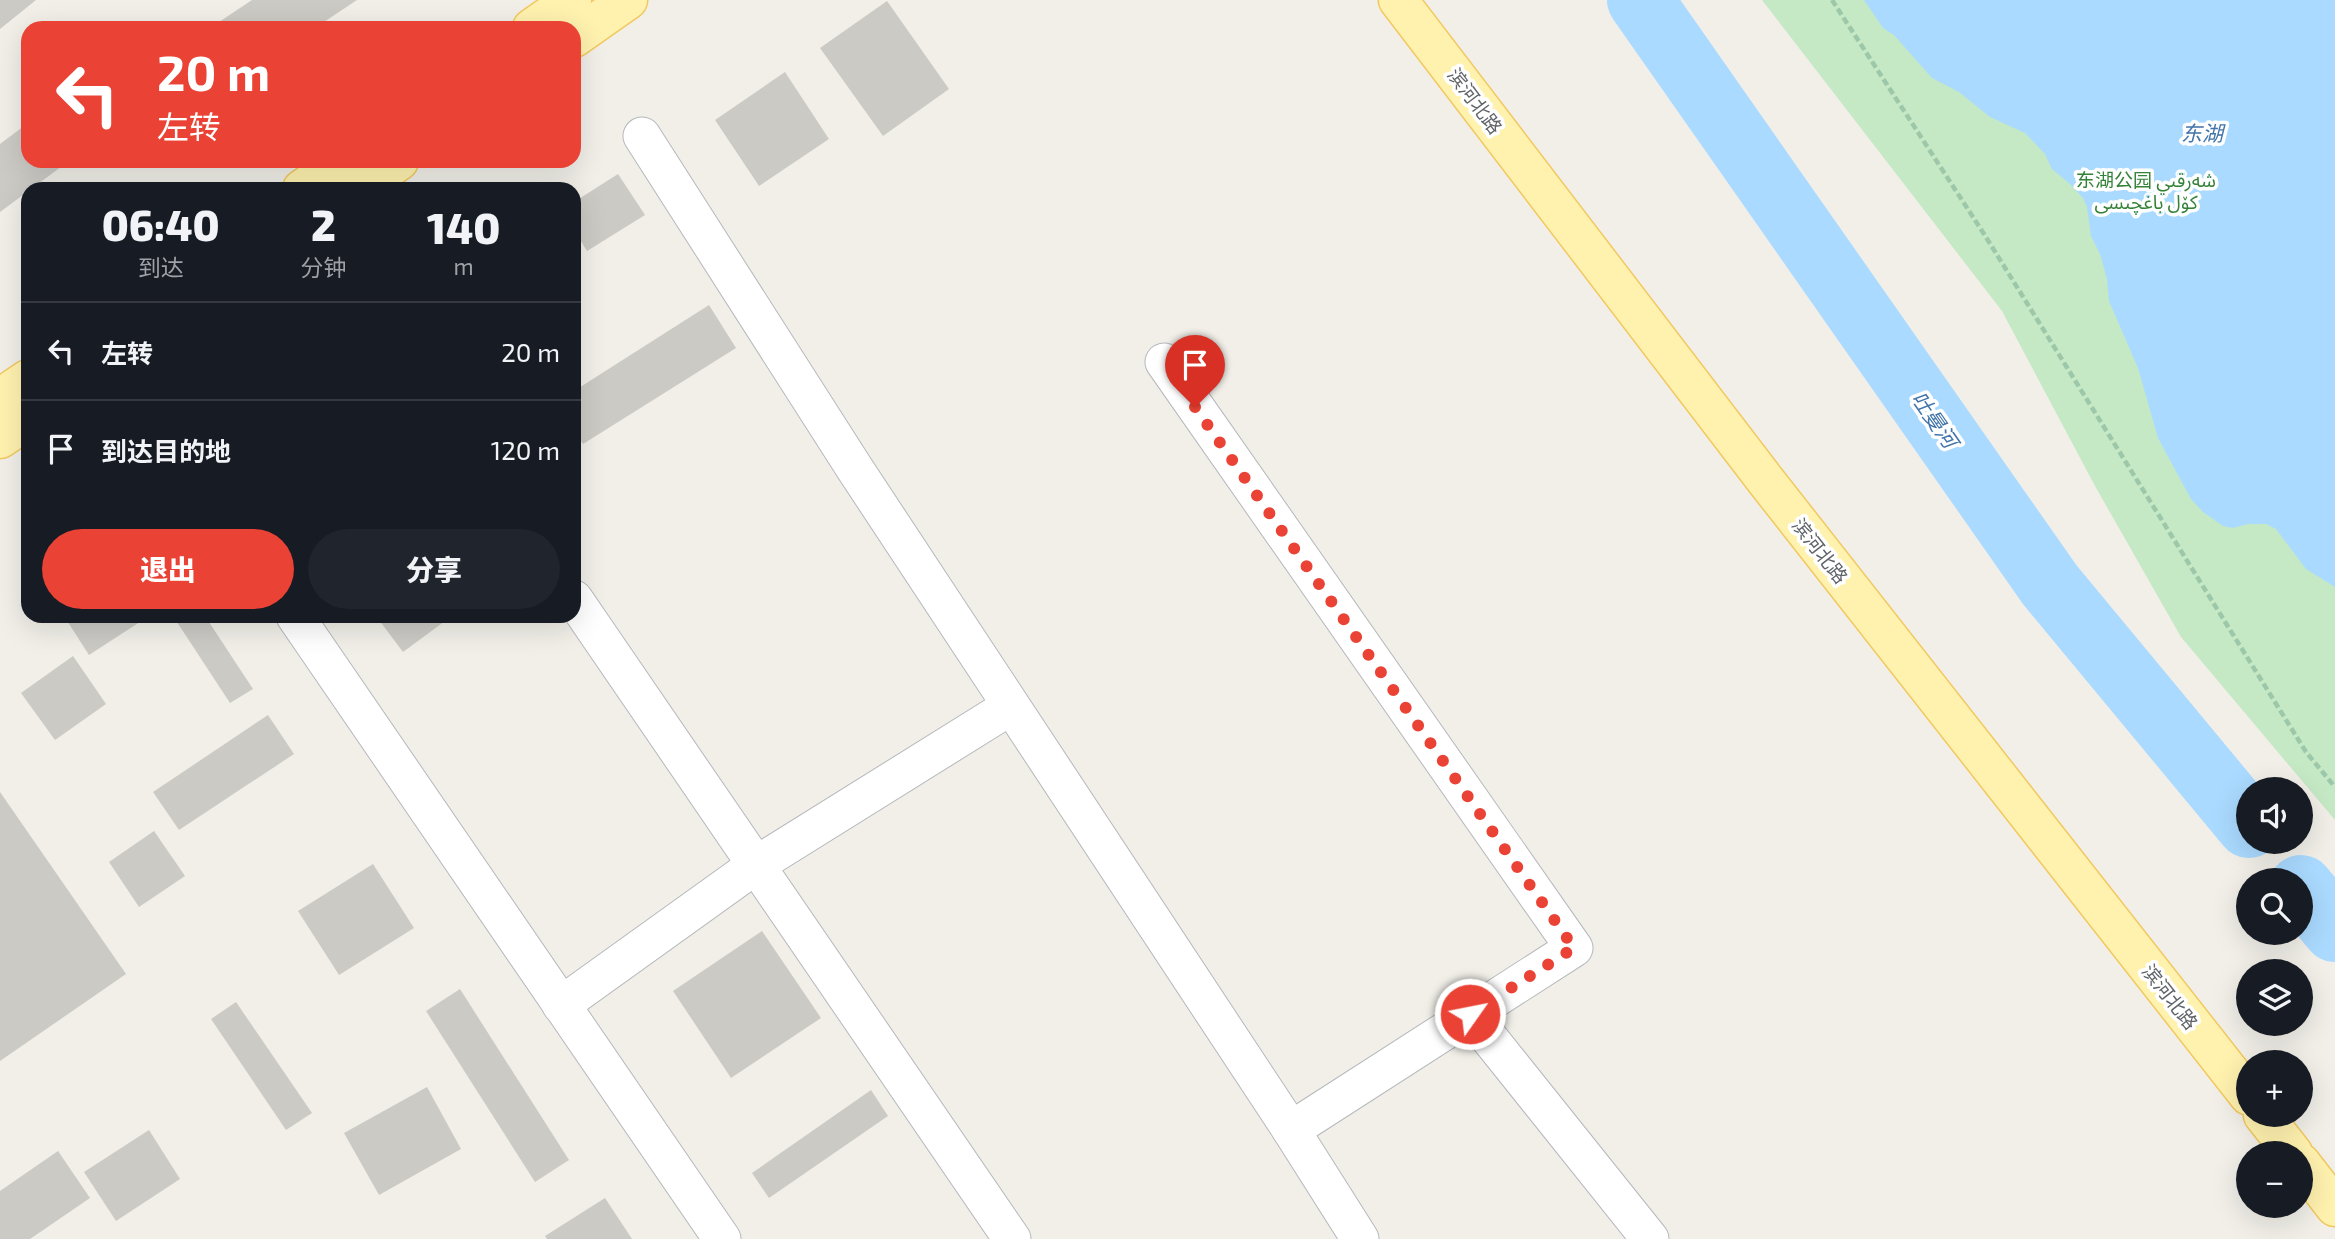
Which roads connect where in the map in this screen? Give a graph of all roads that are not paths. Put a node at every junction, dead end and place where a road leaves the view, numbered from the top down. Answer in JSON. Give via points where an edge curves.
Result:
{"nodes":[{"id":1,"x":572,"y":0,"type":"edge"},
{"id":2,"x":628,"y":0,"type":"edge"},
{"id":3,"x":1398,"y":0,"type":"edge"},
{"id":4,"x":542,"y":21,"type":"edge"},
{"id":5,"x":581,"y":33,"type":"edge"},
{"id":6,"x":642,"y":136,"type":"dead end"},
{"id":7,"x":332,"y":168,"type":"edge"},
{"id":8,"x":389,"y":168,"type":"edge"},
{"id":9,"x":312,"y":182,"type":"edge"},
{"id":10,"x":369,"y":182,"type":"edge"},
{"id":11,"x":1164,"y":362,"type":"dead end"},
{"id":12,"x":21,"y":384,"type":"edge"},
{"id":13,"x":0,"y":398,"type":"edge"},
{"id":14,"x":21,"y":425,"type":"edge"},
{"id":15,"x":0,"y":439,"type":"edge"},
{"id":16,"x":581,"y":610,"type":"edge"},
{"id":17,"x":300,"y":623,"type":"edge"},
{"id":18,"x":1011,"y":706,"type":"junction"},
{"id":19,"x":756,"y":865,"type":"junction"},
{"id":20,"x":561,"y":1005,"type":"junction"},
{"id":21,"x":1470,"y":1014,"type":"junction"},
{"id":22,"x":2236,"y":1079,"type":"edge"},
{"id":23,"x":2272,"y":1127,"type":"edge"},
{"id":24,"x":1291,"y":1130,"type":"junction"},
{"id":25,"x":2284,"y":1141,"type":"edge"},
{"id":26,"x":2313,"y":1179,"type":"edge"},
{"id":27,"x":2335,"y":1207,"type":"edge"},
{"id":28,"x":722,"y":1239,"type":"edge"},
{"id":29,"x":1012,"y":1239,"type":"edge"},
{"id":30,"x":1360,"y":1239,"type":"edge"},
{"id":31,"x":1650,"y":1239,"type":"edge"}],
"edges":[{"from":1,"to":4,"type":"main road"},
{"from":2,"to":5,"type":"main road"},
{"from":3,"to":22,"type":"main road","name":"滨河北路","via":[[1766,481]]},
{"from":6,"to":18,"type":"street"},
{"from":7,"to":9,"type":"main road"},
{"from":8,"to":10,"type":"main road"},
{"from":11,"to":21,"type":"street","via":[[1574,948]]},
{"from":12,"to":13,"type":"main road"},
{"from":14,"to":15,"type":"main road"},
{"from":16,"to":19,"type":"street"},
{"from":17,"to":20,"type":"street"},
{"from":18,"to":19,"type":"street"},
{"from":18,"to":24,"type":"street"},
{"from":19,"to":20,"type":"street"},
{"from":19,"to":29,"type":"street"},
{"from":20,"to":28,"type":"street"},
{"from":21,"to":24,"type":"street"},
{"from":21,"to":31,"type":"street"},
{"from":23,"to":25,"type":"main road"},
{"from":24,"to":30,"type":"street"},
{"from":26,"to":27,"type":"main road"}]}
